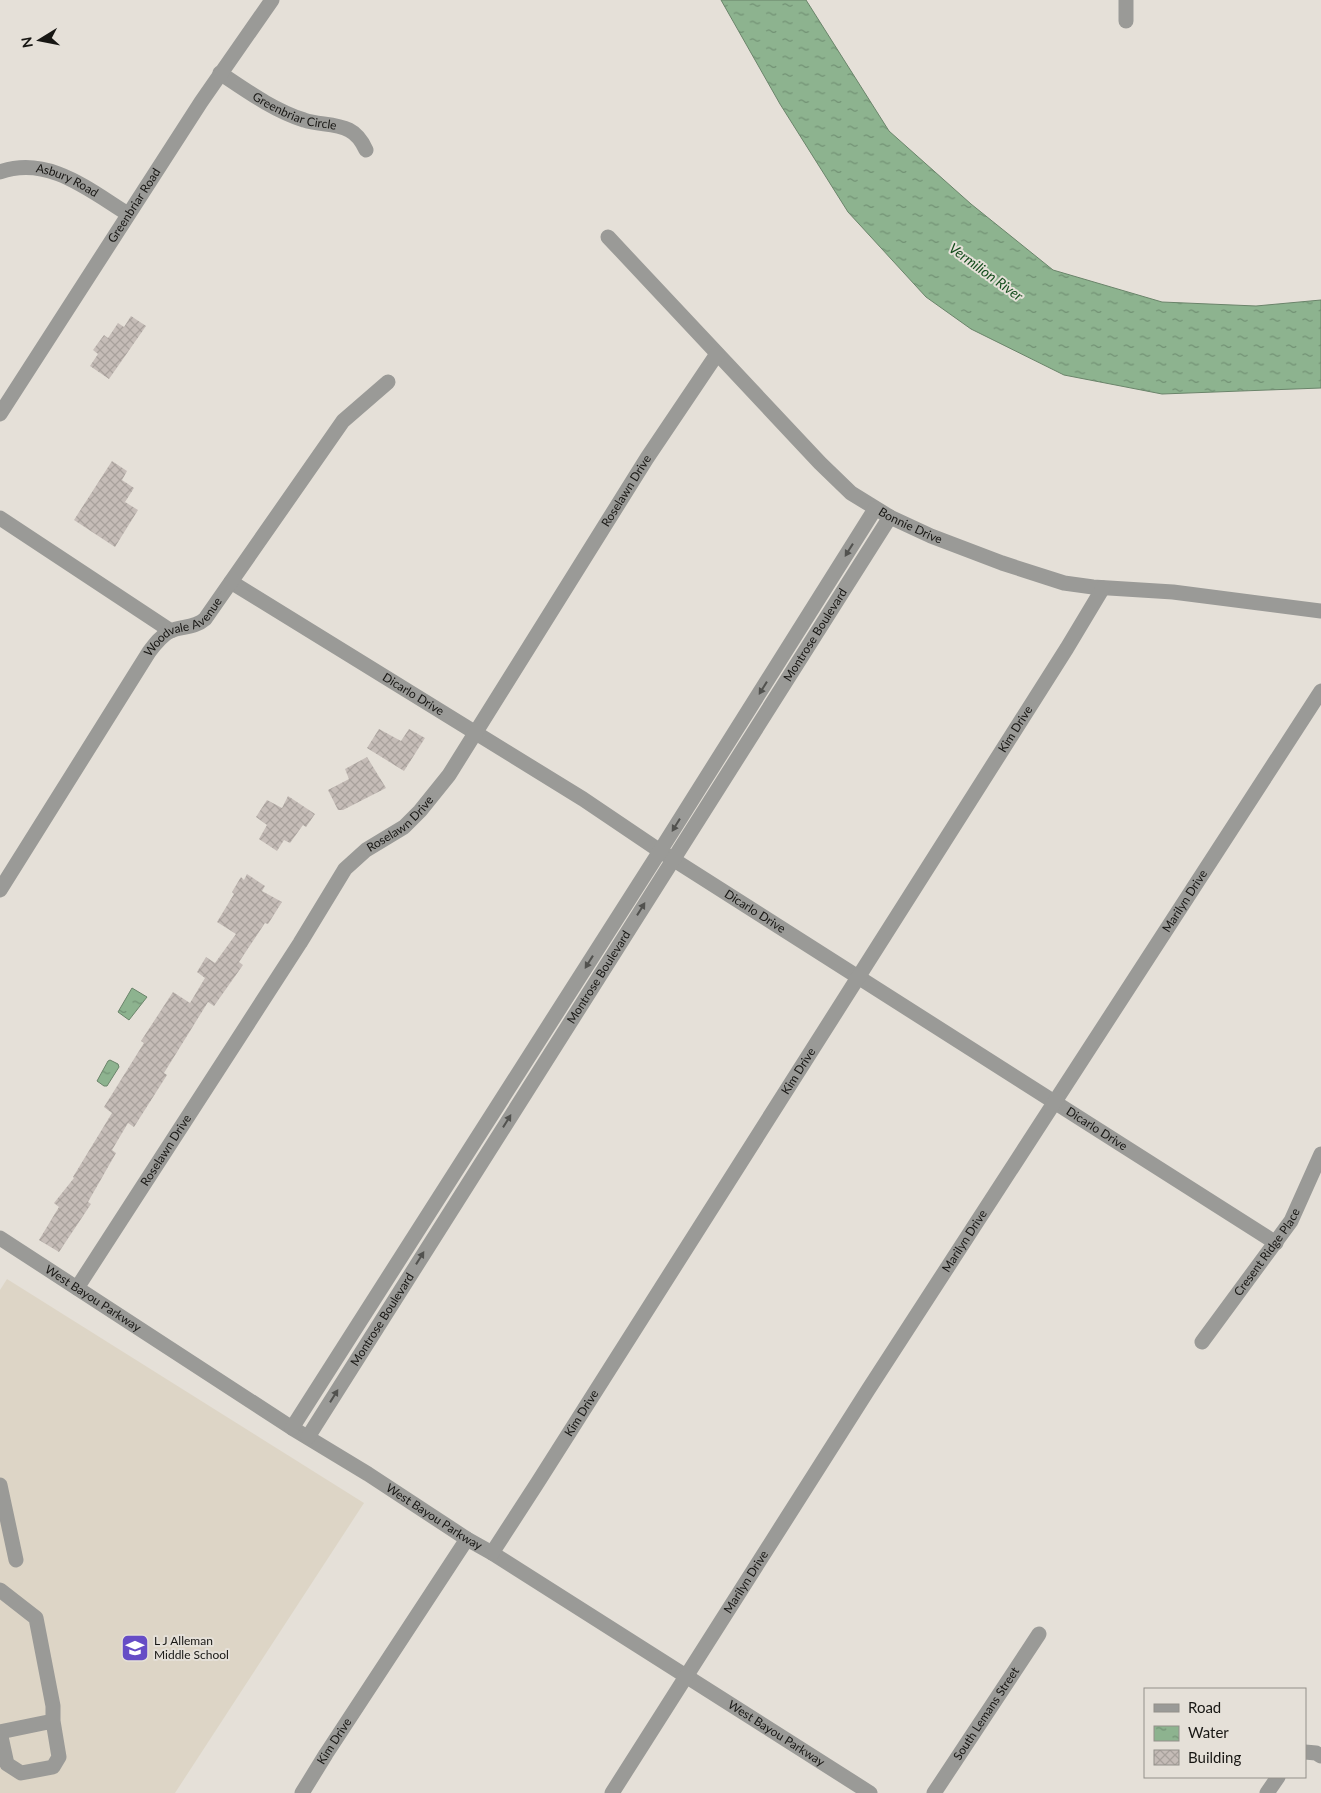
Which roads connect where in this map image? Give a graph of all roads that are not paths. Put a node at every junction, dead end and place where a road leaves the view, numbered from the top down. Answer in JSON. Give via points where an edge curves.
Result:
{"nodes":[{"id":1,"x":272,"y":0,"type":"edge"},
{"id":2,"x":1126,"y":0,"type":"edge"},
{"id":3,"x":1126,"y":21,"type":"dead end"},
{"id":4,"x":220,"y":74,"type":"junction"},
{"id":5,"x":366,"y":150,"type":"dead end"},
{"id":6,"x":0,"y":172,"type":"edge"},
{"id":7,"x":128,"y":214,"type":"junction"},
{"id":8,"x":608,"y":237,"type":"dead end"},
{"id":9,"x":717,"y":354,"type":"junction"},
{"id":10,"x":388,"y":382,"type":"dead end"},
{"id":11,"x":0,"y":414,"type":"edge"},
{"id":12,"x":875,"y":509,"type":"junction"},
{"id":13,"x":890,"y":517,"type":"junction"},
{"id":14,"x":0,"y":518,"type":"edge"},
{"id":15,"x":231,"y":582,"type":"junction"},
{"id":16,"x":1102,"y":588,"type":"junction"},
{"id":17,"x":1321,"y":612,"type":"edge"},
{"id":18,"x":171,"y":630,"type":"junction"},
{"id":19,"x":1321,"y":691,"type":"edge"},
{"id":20,"x":475,"y":733,"type":"junction"},
{"id":21,"x":666,"y":855,"type":"junction"},
{"id":22,"x":0,"y":890,"type":"edge"},
{"id":23,"x":858,"y":976,"type":"junction"},
{"id":24,"x":1055,"y":1102,"type":"junction"},
{"id":25,"x":1321,"y":1154,"type":"edge"},
{"id":26,"x":1276,"y":1243,"type":"junction"},
{"id":27,"x":3,"y":1246,"type":"edge"},
{"id":28,"x":77,"y":1288,"type":"junction"},
{"id":29,"x":1202,"y":1342,"type":"dead end"},
{"id":30,"x":292,"y":1428,"type":"junction"},
{"id":31,"x":308,"y":1437,"type":"junction"},
{"id":32,"x":0,"y":1485,"type":"edge"},
{"id":33,"x":467,"y":1538,"type":"junction"},
{"id":34,"x":492,"y":1552,"type":"junction"},
{"id":35,"x":16,"y":1560,"type":"dead end"},
{"id":36,"x":0,"y":1590,"type":"edge"},
{"id":37,"x":1040,"y":1634,"type":"dead end"},
{"id":38,"x":686,"y":1676,"type":"junction"},
{"id":39,"x":53,"y":1722,"type":"dead end"},
{"id":40,"x":1306,"y":1752,"type":"edge"},
{"id":41,"x":1321,"y":1756,"type":"edge"},
{"id":42,"x":1277,"y":1778,"type":"edge"},
{"id":43,"x":302,"y":1793,"type":"edge"},
{"id":44,"x":612,"y":1793,"type":"edge"},
{"id":45,"x":870,"y":1793,"type":"edge"},
{"id":46,"x":934,"y":1793,"type":"edge"},
{"id":47,"x":1267,"y":1793,"type":"edge"}],
"edges":[{"from":1,"to":4,"type":"street","name":"Greenbriar Road"},
{"from":2,"to":3,"type":"street"},
{"from":4,"to":5,"type":"street","name":"Greenbriar Circle","via":[[285,113],[316,124],[349,130]]},
{"from":4,"to":7,"type":"street","name":"Greenbriar Road"},
{"from":6,"to":7,"type":"street","name":"Asbury Road","via":[[33,167],[57,173]]},
{"from":7,"to":11,"type":"street","name":"Greenbriar Road"},
{"from":8,"to":9,"type":"street","name":"Bonnie Drive"},
{"from":9,"to":12,"type":"street","name":"Bonnie Drive","via":[[820,464],[851,493]]},
{"from":9,"to":20,"type":"street","name":"Roselawn Drive"},
{"from":10,"to":15,"type":"street","name":"Woodvale Avenue","via":[[343,421]]},
{"from":12,"to":13,"type":"street","name":"Bonnie Drive"},
{"from":12,"to":21,"type":"street","name":"Montrose Boulevard","one_way":true},
{"from":13,"to":16,"type":"street","name":"Bonnie Drive","via":[[931,536],[1039,576]]},
{"from":13,"to":21,"type":"street","name":"Montrose Boulevard"},
{"from":14,"to":18,"type":"street"},
{"from":15,"to":18,"type":"street","name":"Woodvale Avenue","via":[[201,622]]},
{"from":15,"to":20,"type":"street","name":"Dicarlo Drive"},
{"from":16,"to":17,"type":"street","name":"Bonnie Drive","via":[[1138,588]]},
{"from":16,"to":23,"type":"street","name":"Kim Drive","via":[[1068,648]]},
{"from":18,"to":22,"type":"street","name":"Woodvale Avenue","via":[[149,652]]},
{"from":19,"to":24,"type":"street","name":"Marilyn Drive"},
{"from":20,"to":21,"type":"street","name":"Dicarlo Drive","via":[[583,799]]},
{"from":20,"to":28,"type":"street","name":"Roselawn Drive","via":[[449,775],[420,811],[345,869]]},
{"from":21,"to":23,"type":"street","name":"Dicarlo Drive"},
{"from":21,"to":30,"type":"street","name":"Montrose Boulevard","one_way":true},
{"from":31,"to":21,"type":"street","name":"Montrose Boulevard","one_way":true},
{"from":23,"to":24,"type":"street","name":"Dicarlo Drive"},
{"from":23,"to":34,"type":"street","name":"Kim Drive"},
{"from":24,"to":26,"type":"street","name":"Dicarlo Drive"},
{"from":24,"to":38,"type":"street","name":"Marilyn Drive"},
{"from":25,"to":26,"type":"street","name":"Cresent Ridge Place","via":[[1291,1221]]},
{"from":26,"to":29,"type":"street","name":"Cresent Ridge Place"},
{"from":27,"to":28,"type":"street","name":"West Bayou Parkway"},
{"from":28,"to":30,"type":"street","name":"West Bayou Parkway"},
{"from":30,"to":31,"type":"street","name":"West Bayou Parkway"},
{"from":31,"to":33,"type":"street","name":"West Bayou Parkway"},
{"from":32,"to":35,"type":"street"},
{"from":33,"to":34,"type":"street","name":"West Bayou Parkway"},
{"from":33,"to":43,"type":"street","name":"Kim Drive"},
{"from":34,"to":38,"type":"street","name":"West Bayou Parkway"},
{"from":36,"to":39,"type":"street","via":[[36,1618],[53,1706]]},
{"from":37,"to":46,"type":"street","name":"South Lemans Street"},
{"from":38,"to":44,"type":"street","name":"Marilyn Drive"},
{"from":38,"to":45,"type":"street","name":"West Bayou Parkway"},
{"from":40,"to":41,"type":"street"},
{"from":42,"to":47,"type":"street"}]}
